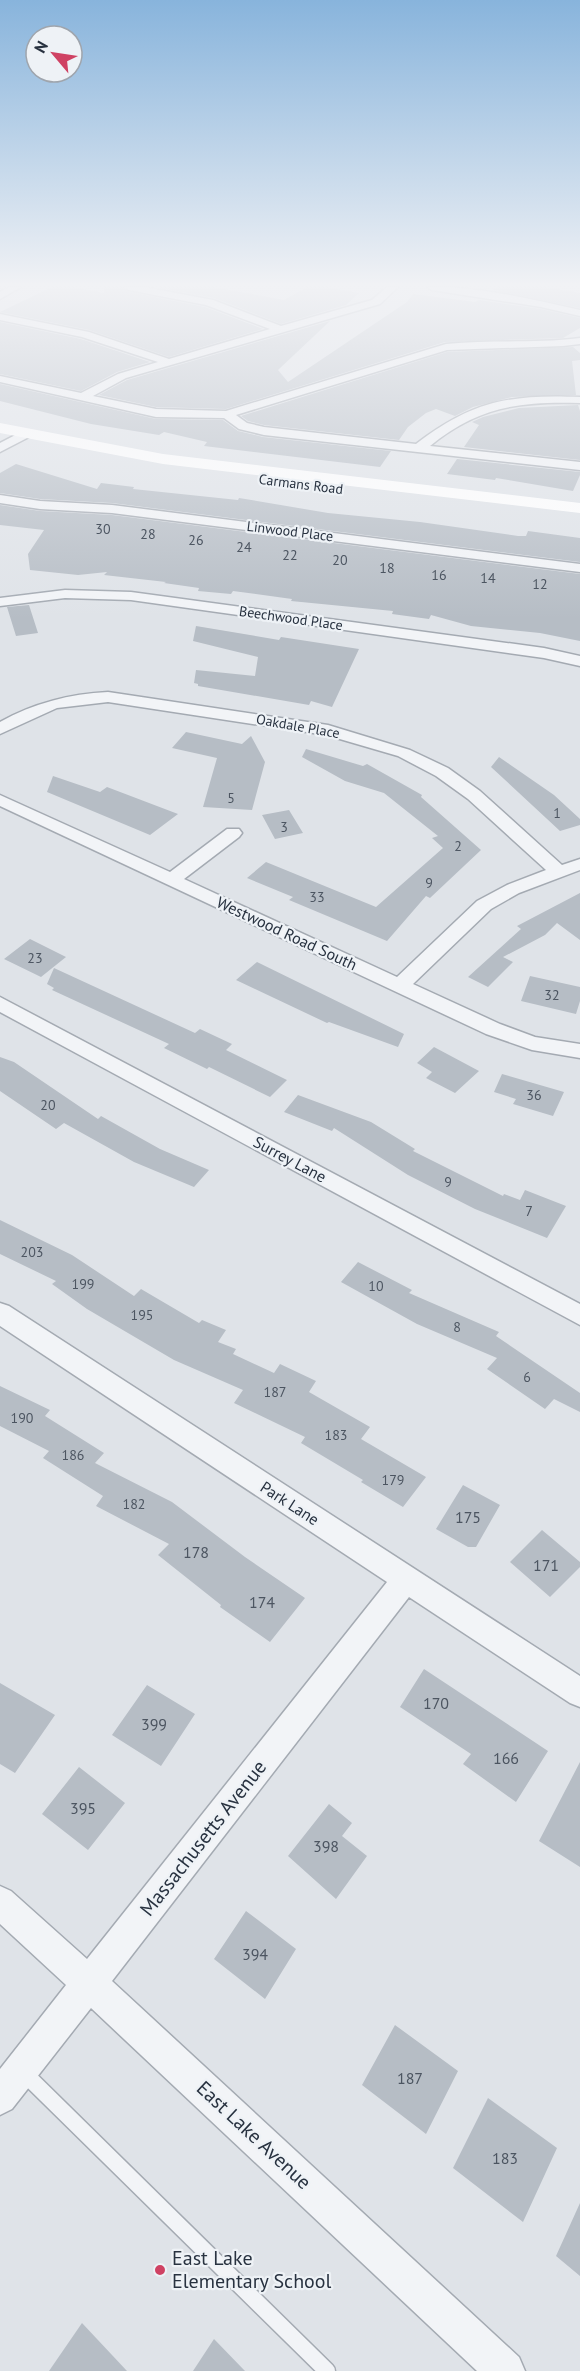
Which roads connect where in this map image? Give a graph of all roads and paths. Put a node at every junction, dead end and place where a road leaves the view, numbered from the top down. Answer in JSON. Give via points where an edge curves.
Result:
{"nodes":[{"id":1,"x":85,"y":398,"type":"edge"},
{"id":2,"x":280,"y":398,"type":"edge"},
{"id":3,"x":580,"y":400,"type":"edge"},
{"id":4,"x":227,"y":414,"type":"junction"},
{"id":5,"x":0,"y":428,"type":"edge"},
{"id":6,"x":25,"y":434,"type":"junction"},
{"id":7,"x":0,"y":448,"type":"edge"},
{"id":8,"x":419,"y":448,"type":"junction"},
{"id":9,"x":580,"y":466,"type":"edge"},
{"id":10,"x":0,"y":499,"type":"edge"},
{"id":11,"x":580,"y":508,"type":"edge"},
{"id":12,"x":580,"y":518,"type":"edge"},
{"id":13,"x":580,"y":568,"type":"edge"},
{"id":14,"x":0,"y":602,"type":"edge"},
{"id":15,"x":580,"y":661,"type":"edge"},
{"id":16,"x":0,"y":729,"type":"edge"},
{"id":17,"x":0,"y":800,"type":"edge"},
{"id":18,"x":233,"y":832,"type":"dead end"},
{"id":19,"x":580,"y":864,"type":"edge"},
{"id":20,"x":559,"y":872,"type":"junction"},
{"id":21,"x":172,"y":879,"type":"junction"},
{"id":22,"x":400,"y":985,"type":"junction"},
{"id":23,"x":0,"y":1004,"type":"edge"},
{"id":24,"x":580,"y":1051,"type":"edge"},
{"id":25,"x":0,"y":1313,"type":"edge"},
{"id":26,"x":580,"y":1315,"type":"edge"},
{"id":27,"x":406,"y":1579,"type":"junction"},
{"id":28,"x":580,"y":1693,"type":"edge"},
{"id":29,"x":0,"y":1902,"type":"edge"},
{"id":30,"x":88,"y":1985,"type":"junction"},
{"id":31,"x":21,"y":2070,"type":"junction"},
{"id":32,"x":0,"y":2097,"type":"edge"},
{"id":33,"x":327,"y":2371,"type":"edge"},
{"id":34,"x":505,"y":2371,"type":"edge"}],
"edges":[{"from":1,"to":4,"type":"street","via":[[182,416]]},
{"from":2,"to":4,"type":"street"},
{"from":3,"to":8,"type":"street","via":[[522,402],[475,412],[449,425]]},
{"from":4,"to":8,"type":"street","via":[[243,426],[264,431]]},
{"from":5,"to":6,"type":"street","name":"Carmans Road"},
{"from":6,"to":7,"type":"street"},
{"from":6,"to":11,"type":"street","name":"Carmans Road","via":[[163,459]]},
{"from":6,"to":12,"type":"street","name":"Carmans Road","via":[[51,444],[173,469]]},
{"from":8,"to":9,"type":"street"},
{"from":10,"to":13,"type":"street","name":"Linwood Place","via":[[112,508]]},
{"from":14,"to":15,"type":"street","name":"Beechwood Place","via":[[74,593],[131,596]]},
{"from":16,"to":20,"type":"street","name":"Oakdale Place","via":[[44,706],[86,697],[108,697],[328,730],[404,753],[442,772],[474,795]]},
{"from":17,"to":21,"type":"street","name":"Westwood Road South"},
{"from":18,"to":21,"type":"street"},
{"from":19,"to":20,"type":"street"},
{"from":20,"to":22,"type":"street","via":[[484,905]]},
{"from":21,"to":22,"type":"street","name":"Westwood Road South"},
{"from":22,"to":24,"type":"street","name":"Westwood Road South","via":[[532,1043]]},
{"from":23,"to":26,"type":"street","name":"Surrey Lane"},
{"from":25,"to":27,"type":"street","name":"Park Lane"},
{"from":27,"to":28,"type":"street","name":"Park Lane"},
{"from":27,"to":30,"type":"street","name":"Massachusetts Avenue"},
{"from":29,"to":30,"type":"street","name":"East Lake Avenue"},
{"from":30,"to":31,"type":"street","name":"Massachusetts Avenue"},
{"from":30,"to":34,"type":"street","name":"East Lake Avenue"},
{"from":31,"to":32,"type":"street","name":"Massachusetts Avenue"},
{"from":31,"to":33,"type":"lane"}]}
